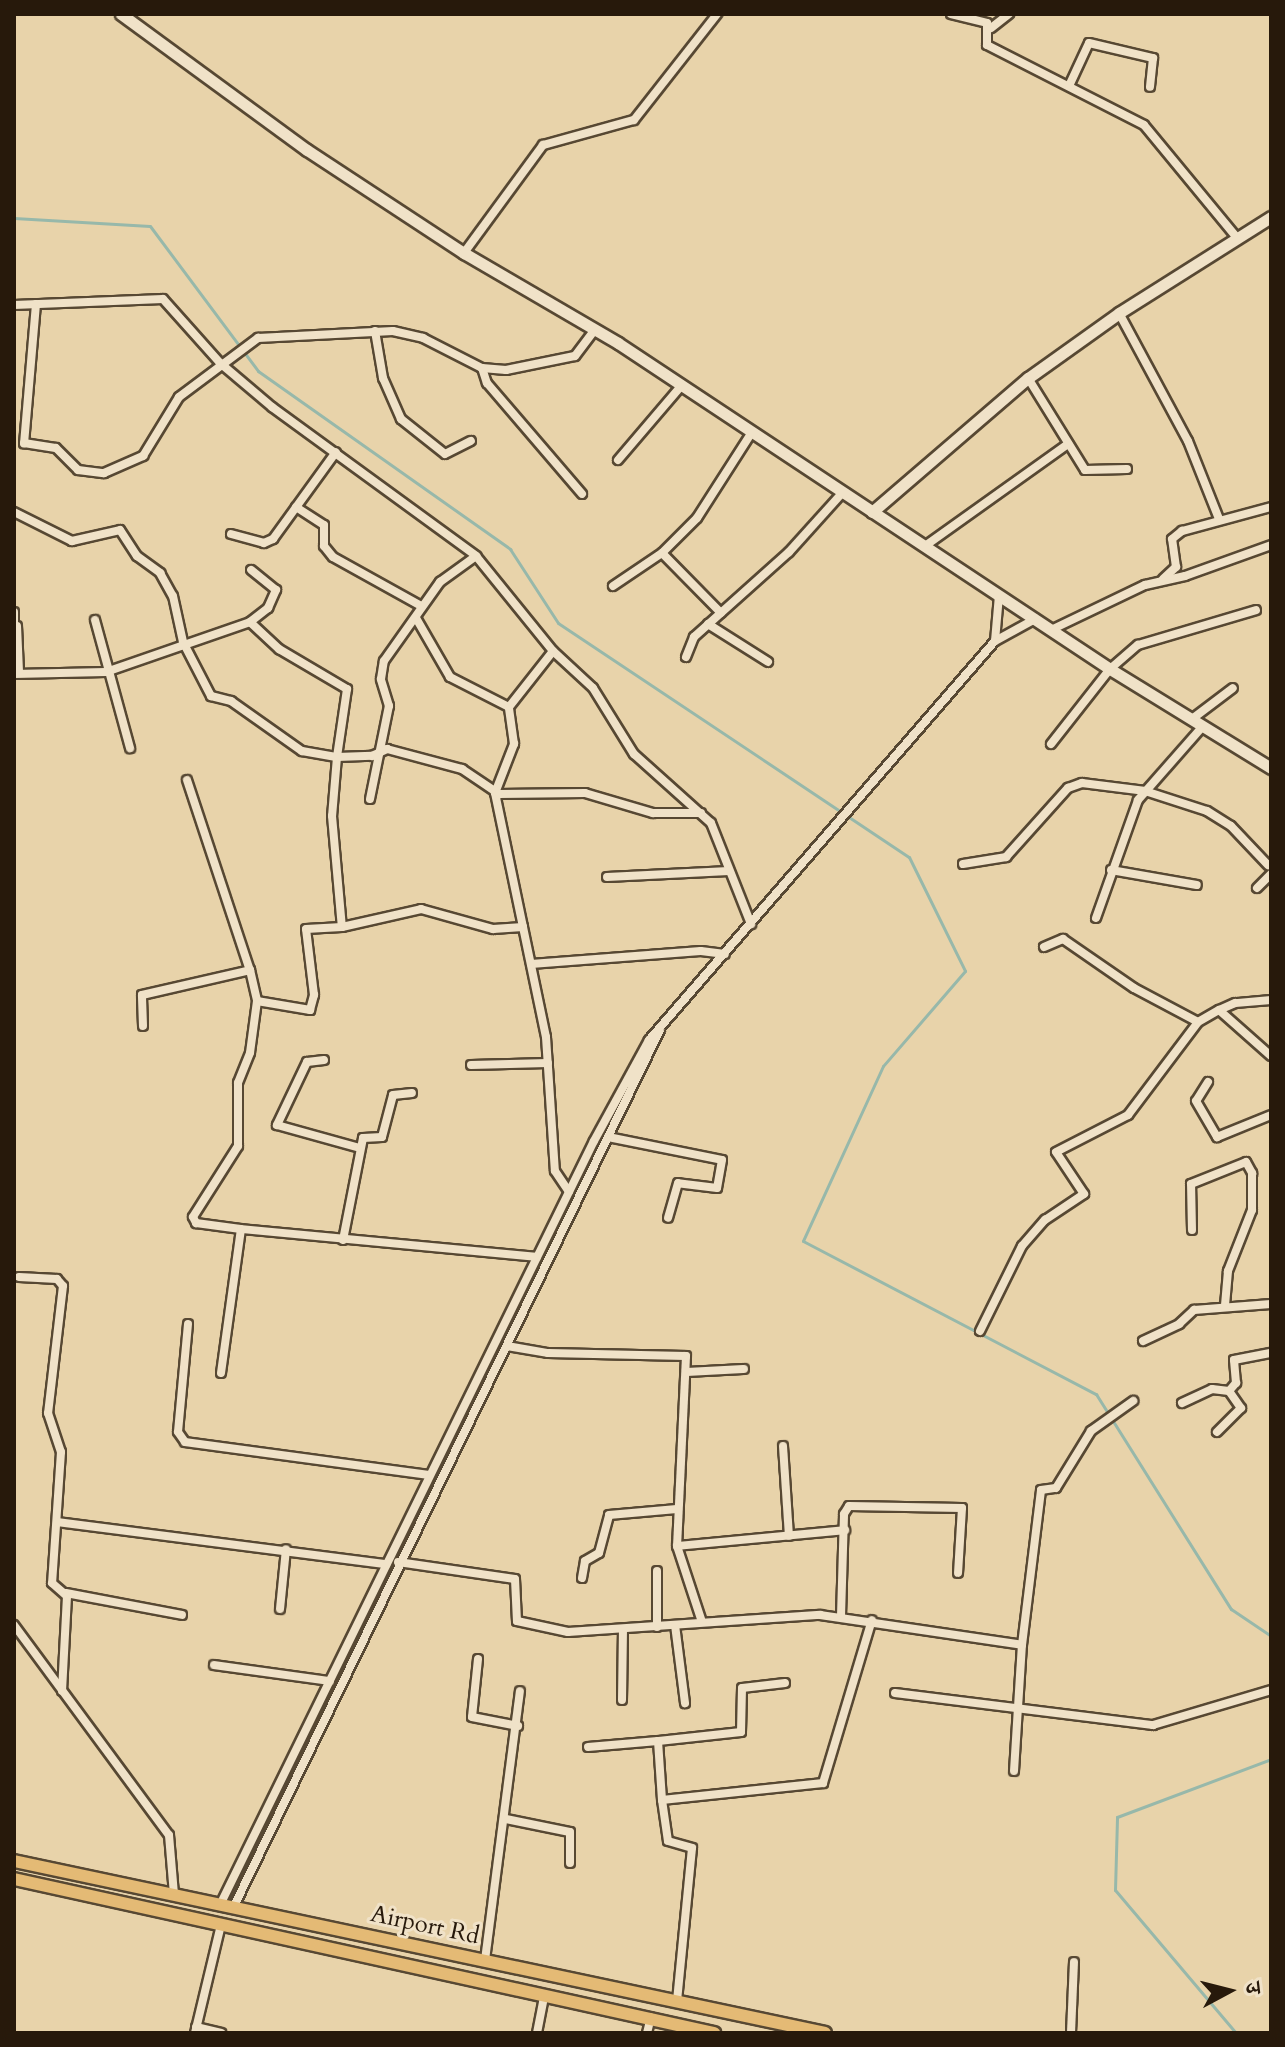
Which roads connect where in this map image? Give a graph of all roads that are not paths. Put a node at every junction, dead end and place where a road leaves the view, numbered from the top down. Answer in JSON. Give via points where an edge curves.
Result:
{"nodes":[{"id":1,"x":121,"y":14,"type":"edge"},
{"id":2,"x":717,"y":14,"type":"edge"},
{"id":3,"x":951,"y":14,"type":"edge"},
{"id":4,"x":1009,"y":14,"type":"edge"},
{"id":5,"x":991,"y":28,"type":"junction"},
{"id":6,"x":1069,"y":86,"type":"junction"},
{"id":7,"x":1150,"y":87,"type":"dead end"},
{"id":8,"x":1271,"y":217,"type":"edge"},
{"id":9,"x":1237,"y":238,"type":"junction"},
{"id":10,"x":464,"y":253,"type":"junction"},
{"id":11,"x":36,"y":304,"type":"junction"},
{"id":12,"x":14,"y":305,"type":"edge"},
{"id":13,"x":1119,"y":313,"type":"junction"},
{"id":14,"x":375,"y":331,"type":"junction"},
{"id":15,"x":594,"y":331,"type":"junction"},
{"id":16,"x":223,"y":360,"type":"junction"},
{"id":17,"x":482,"y":368,"type":"junction"},
{"id":18,"x":1028,"y":378,"type":"junction"},
{"id":19,"x":682,"y":385,"type":"junction"},
{"id":20,"x":752,"y":432,"type":"junction"},
{"id":21,"x":471,"y":441,"type":"dead end"},
{"id":22,"x":1068,"y":444,"type":"junction"},
{"id":23,"x":336,"y":452,"type":"junction"},
{"id":24,"x":618,"y":460,"type":"dead end"},
{"id":25,"x":1127,"y":469,"type":"dead end"},
{"id":26,"x":843,"y":492,"type":"junction"},
{"id":27,"x":582,"y":494,"type":"dead end"},
{"id":28,"x":296,"y":507,"type":"junction"},
{"id":29,"x":1271,"y":507,"type":"edge"},
{"id":30,"x":14,"y":512,"type":"edge"},
{"id":31,"x":872,"y":512,"type":"junction"},
{"id":32,"x":1219,"y":519,"type":"junction"},
{"id":33,"x":231,"y":534,"type":"dead end"},
{"id":34,"x":1271,"y":545,"type":"edge"},
{"id":35,"x":925,"y":546,"type":"junction"},
{"id":36,"x":662,"y":553,"type":"junction"},
{"id":37,"x":476,"y":556,"type":"junction"},
{"id":38,"x":251,"y":570,"type":"dead end"},
{"id":39,"x":1163,"y":580,"type":"junction"},
{"id":40,"x":613,"y":586,"type":"dead end"},
{"id":41,"x":999,"y":595,"type":"junction"},
{"id":42,"x":421,"y":606,"type":"junction"},
{"id":43,"x":1256,"y":610,"type":"dead end"},
{"id":44,"x":14,"y":612,"type":"edge"},
{"id":45,"x":721,"y":613,"type":"junction"},
{"id":46,"x":416,"y":618,"type":"junction"},
{"id":47,"x":1035,"y":619,"type":"junction"},
{"id":48,"x":95,"y":620,"type":"dead end"},
{"id":49,"x":250,"y":622,"type":"junction"},
{"id":50,"x":708,"y":624,"type":"junction"},
{"id":51,"x":16,"y":626,"type":"edge"},
{"id":52,"x":1053,"y":629,"type":"junction"},
{"id":53,"x":995,"y":641,"type":"junction"},
{"id":54,"x":183,"y":642,"type":"junction"},
{"id":55,"x":553,"y":651,"type":"junction"},
{"id":56,"x":686,"y":657,"type":"dead end"},
{"id":57,"x":768,"y":662,"type":"dead end"},
{"id":58,"x":1110,"y":669,"type":"junction"},
{"id":59,"x":16,"y":672,"type":"edge"},
{"id":60,"x":106,"y":672,"type":"junction"},
{"id":61,"x":1233,"y":688,"type":"dead end"},
{"id":62,"x":509,"y":707,"type":"junction"},
{"id":63,"x":1192,"y":719,"type":"junction"},
{"id":64,"x":1203,"y":726,"type":"junction"},
{"id":65,"x":1051,"y":744,"type":"dead end"},
{"id":66,"x":130,"y":748,"type":"dead end"},
{"id":67,"x":381,"y":750,"type":"junction"},
{"id":68,"x":337,"y":757,"type":"junction"},
{"id":69,"x":1268,"y":761,"type":"edge"},
{"id":70,"x":187,"y":780,"type":"dead end"},
{"id":71,"x":1145,"y":791,"type":"junction"},
{"id":72,"x":495,"y":793,"type":"junction"},
{"id":73,"x":370,"y":799,"type":"dead end"},
{"id":74,"x":702,"y":813,"type":"junction"},
{"id":75,"x":963,"y":864,"type":"dead end"},
{"id":76,"x":1111,"y":870,"type":"junction"},
{"id":77,"x":1270,"y":870,"type":"edge"},
{"id":78,"x":729,"y":871,"type":"junction"},
{"id":79,"x":607,"y":877,"type":"dead end"},
{"id":80,"x":1197,"y":885,"type":"dead end"},
{"id":81,"x":1257,"y":888,"type":"dead end"},
{"id":82,"x":1096,"y":918,"type":"dead end"},
{"id":83,"x":751,"y":924,"type":"junction"},
{"id":84,"x":342,"y":927,"type":"junction"},
{"id":85,"x":523,"y":927,"type":"junction"},
{"id":86,"x":1044,"y":947,"type":"dead end"},
{"id":87,"x":725,"y":954,"type":"junction"},
{"id":88,"x":531,"y":964,"type":"junction"},
{"id":89,"x":250,"y":970,"type":"junction"},
{"id":90,"x":1271,"y":1000,"type":"edge"},
{"id":91,"x":257,"y":1001,"type":"junction"},
{"id":92,"x":1219,"y":1010,"type":"junction"},
{"id":93,"x":1198,"y":1022,"type":"junction"},
{"id":94,"x":143,"y":1026,"type":"dead end"},
{"id":95,"x":660,"y":1030,"type":"junction"},
{"id":96,"x":1271,"y":1056,"type":"edge"},
{"id":97,"x":324,"y":1060,"type":"dead end"},
{"id":98,"x":548,"y":1063,"type":"junction"},
{"id":99,"x":471,"y":1065,"type":"dead end"},
{"id":100,"x":1208,"y":1082,"type":"dead end"},
{"id":101,"x":412,"y":1093,"type":"dead end"},
{"id":102,"x":1271,"y":1115,"type":"edge"},
{"id":103,"x":608,"y":1137,"type":"junction"},
{"id":104,"x":360,"y":1148,"type":"junction"},
{"id":105,"x":569,"y":1192,"type":"junction"},
{"id":106,"x":668,"y":1218,"type":"dead end"},
{"id":107,"x":241,"y":1229,"type":"junction"},
{"id":108,"x":1192,"y":1230,"type":"dead end"},
{"id":109,"x":343,"y":1240,"type":"junction"},
{"id":110,"x":537,"y":1257,"type":"junction"},
{"id":111,"x":19,"y":1277,"type":"dead end"},
{"id":112,"x":1271,"y":1304,"type":"edge"},
{"id":113,"x":1225,"y":1306,"type":"junction"},
{"id":114,"x":188,"y":1324,"type":"dead end"},
{"id":115,"x":980,"y":1331,"type":"dead end"},
{"id":116,"x":1143,"y":1341,"type":"dead end"},
{"id":117,"x":507,"y":1346,"type":"junction"},
{"id":118,"x":1271,"y":1353,"type":"edge"},
{"id":119,"x":744,"y":1369,"type":"dead end"},
{"id":120,"x":686,"y":1372,"type":"junction"},
{"id":121,"x":221,"y":1373,"type":"dead end"},
{"id":122,"x":1229,"y":1391,"type":"junction"},
{"id":123,"x":1133,"y":1401,"type":"dead end"},
{"id":124,"x":1182,"y":1403,"type":"dead end"},
{"id":125,"x":1217,"y":1432,"type":"dead end"},
{"id":126,"x":783,"y":1446,"type":"dead end"},
{"id":127,"x":429,"y":1475,"type":"junction"},
{"id":128,"x":677,"y":1509,"type":"junction"},
{"id":129,"x":57,"y":1522,"type":"junction"},
{"id":130,"x":845,"y":1530,"type":"junction"},
{"id":131,"x":789,"y":1536,"type":"junction"},
{"id":132,"x":677,"y":1546,"type":"junction"},
{"id":133,"x":286,"y":1549,"type":"junction"},
{"id":134,"x":398,"y":1562,"type":"junction"},
{"id":135,"x":386,"y":1564,"type":"junction"},
{"id":136,"x":657,"y":1571,"type":"dead end"},
{"id":137,"x":958,"y":1573,"type":"dead end"},
{"id":138,"x":582,"y":1578,"type":"dead end"},
{"id":139,"x":66,"y":1593,"type":"junction"},
{"id":140,"x":280,"y":1609,"type":"dead end"},
{"id":141,"x":182,"y":1615,"type":"dead end"},
{"id":142,"x":841,"y":1616,"type":"junction"},
{"id":143,"x":872,"y":1620,"type":"junction"},
{"id":144,"x":702,"y":1622,"type":"junction"},
{"id":145,"x":14,"y":1625,"type":"edge"},
{"id":146,"x":675,"y":1625,"type":"junction"},
{"id":147,"x":657,"y":1627,"type":"junction"},
{"id":148,"x":623,"y":1630,"type":"junction"},
{"id":149,"x":1022,"y":1645,"type":"junction"},
{"id":150,"x":478,"y":1659,"type":"dead end"},
{"id":151,"x":214,"y":1665,"type":"dead end"},
{"id":152,"x":330,"y":1681,"type":"junction"},
{"id":153,"x":785,"y":1683,"type":"dead end"},
{"id":154,"x":1271,"y":1690,"type":"edge"},
{"id":155,"x":62,"y":1691,"type":"junction"},
{"id":156,"x":520,"y":1691,"type":"dead end"},
{"id":157,"x":895,"y":1693,"type":"dead end"},
{"id":158,"x":622,"y":1700,"type":"dead end"},
{"id":159,"x":685,"y":1703,"type":"dead end"},
{"id":160,"x":1014,"y":1710,"type":"junction"},
{"id":161,"x":518,"y":1726,"type":"junction"},
{"id":162,"x":658,"y":1741,"type":"junction"},
{"id":163,"x":588,"y":1747,"type":"dead end"},
{"id":164,"x":1014,"y":1771,"type":"dead end"},
{"id":165,"x":662,"y":1800,"type":"junction"},
{"id":166,"x":506,"y":1819,"type":"junction"},
{"id":167,"x":14,"y":1861,"type":"edge"},
{"id":168,"x":570,"y":1863,"type":"dead end"},
{"id":169,"x":14,"y":1879,"type":"edge"},
{"id":170,"x":174,"y":1894,"type":"junction"},
{"id":171,"x":227,"y":1905,"type":"junction"},
{"id":172,"x":221,"y":1925,"type":"junction"},
{"id":173,"x":485,"y":1960,"type":"junction"},
{"id":174,"x":1074,"y":1962,"type":"dead end"},
{"id":175,"x":544,"y":1996,"type":"junction"},
{"id":176,"x":677,"y":2001,"type":"junction"},
{"id":177,"x":651,"y":2017,"type":"junction"},
{"id":178,"x":196,"y":2030,"type":"edge"},
{"id":179,"x":221,"y":2033,"type":"edge"},
{"id":180,"x":537,"y":2033,"type":"edge"},
{"id":181,"x":647,"y":2033,"type":"edge"},
{"id":182,"x":714,"y":2033,"type":"edge"},
{"id":183,"x":825,"y":2033,"type":"edge"},
{"id":184,"x":1071,"y":2033,"type":"edge"}],
"edges":[{"from":1,"to":10,"type":"street","via":[[307,150]]},
{"from":2,"to":10,"type":"street","via":[[634,120],[543,145]]},
{"from":3,"to":5,"type":"street"},
{"from":4,"to":5,"type":"street"},
{"from":5,"to":6,"type":"street","via":[[987,45]]},
{"from":6,"to":7,"type":"street","via":[[1089,43],[1153,58]]},
{"from":6,"to":9,"type":"street","via":[[1144,125]]},
{"from":8,"to":9,"type":"street"},
{"from":9,"to":13,"type":"street"},
{"from":10,"to":15,"type":"street"},
{"from":11,"to":12,"type":"street"},
{"from":11,"to":16,"type":"street","via":[[163,299]]},
{"from":11,"to":16,"type":"street","via":[[23,439],[27,445],[56,448],[81,472],[111,472],[143,456],[179,397]]},
{"from":13,"to":18,"type":"street"},
{"from":13,"to":32,"type":"street","via":[[1182,427]]},
{"from":14,"to":16,"type":"street","via":[[258,338]]},
{"from":14,"to":17,"type":"street","via":[[423,338]]},
{"from":14,"to":21,"type":"street","via":[[383,378],[401,419],[445,454]]},
{"from":15,"to":17,"type":"street","via":[[585,348],[557,362]]},
{"from":15,"to":19,"type":"street"},
{"from":16,"to":23,"type":"street"},
{"from":17,"to":27,"type":"street","via":[[487,383]]},
{"from":18,"to":22,"type":"street"},
{"from":18,"to":31,"type":"street"},
{"from":19,"to":20,"type":"street"},
{"from":19,"to":24,"type":"street"},
{"from":20,"to":26,"type":"street"},
{"from":20,"to":36,"type":"street","via":[[697,518]]},
{"from":22,"to":25,"type":"street","via":[[1090,473]]},
{"from":22,"to":35,"type":"street"},
{"from":23,"to":28,"type":"street"},
{"from":23,"to":37,"type":"street"},
{"from":26,"to":31,"type":"street"},
{"from":26,"to":45,"type":"street","via":[[789,552]]},
{"from":28,"to":33,"type":"street","via":[[268,542]]},
{"from":28,"to":42,"type":"street","via":[[324,525],[326,551]]},
{"from":29,"to":32,"type":"street"},
{"from":30,"to":54,"type":"street","via":[[72,541],[120,530],[137,556],[160,573],[173,596]]},
{"from":31,"to":35,"type":"street"},
{"from":32,"to":39,"type":"street","via":[[1174,536],[1176,567]]},
{"from":34,"to":39,"type":"street"},
{"from":35,"to":41,"type":"street"},
{"from":36,"to":40,"type":"street"},
{"from":36,"to":45,"type":"street"},
{"from":37,"to":42,"type":"street","via":[[440,582]]},
{"from":37,"to":55,"type":"street"},
{"from":38,"to":49,"type":"street","via":[[276,590],[268,608]]},
{"from":39,"to":52,"type":"street","via":[[1082,611]]},
{"from":41,"to":47,"type":"street"},
{"from":41,"to":53,"type":"street"},
{"from":42,"to":46,"type":"street"},
{"from":43,"to":58,"type":"street","via":[[1144,642]]},
{"from":44,"to":51,"type":"street"},
{"from":45,"to":50,"type":"street"},
{"from":46,"to":62,"type":"street","via":[[450,677]]},
{"from":46,"to":67,"type":"street","via":[[383,666],[389,706]]},
{"from":47,"to":52,"type":"street"},
{"from":47,"to":53,"type":"street"},
{"from":48,"to":60,"type":"street"},
{"from":49,"to":54,"type":"street"},
{"from":49,"to":68,"type":"street","via":[[279,649],[346,687]]},
{"from":50,"to":56,"type":"street","via":[[694,637]]},
{"from":50,"to":57,"type":"street"},
{"from":51,"to":59,"type":"street"},
{"from":52,"to":58,"type":"street"},
{"from":53,"to":83,"type":"street"},
{"from":54,"to":60,"type":"street"},
{"from":54,"to":68,"type":"street","via":[[211,696],[231,701],[302,751]]},
{"from":55,"to":62,"type":"street"},
{"from":55,"to":74,"type":"street","via":[[593,688],[641,762]]},
{"from":58,"to":63,"type":"street"},
{"from":58,"to":65,"type":"street"},
{"from":59,"to":60,"type":"street"},
{"from":60,"to":66,"type":"street"},
{"from":61,"to":63,"type":"street"},
{"from":62,"to":72,"type":"street","via":[[514,744]]},
{"from":63,"to":64,"type":"street"},
{"from":64,"to":69,"type":"street"},
{"from":64,"to":71,"type":"street"},
{"from":67,"to":68,"type":"street","via":[[372,756]]},
{"from":67,"to":72,"type":"street","via":[[462,769]]},
{"from":67,"to":73,"type":"street"},
{"from":68,"to":84,"type":"street","via":[[332,816]]},
{"from":70,"to":89,"type":"street"},
{"from":71,"to":75,"type":"street","via":[[1072,785],[1006,857]]},
{"from":71,"to":76,"type":"street"},
{"from":71,"to":77,"type":"street","via":[[1215,814]]},
{"from":72,"to":74,"type":"street","via":[[585,793],[653,813]]},
{"from":72,"to":85,"type":"street"},
{"from":74,"to":78,"type":"street"},
{"from":76,"to":80,"type":"street"},
{"from":76,"to":82,"type":"street"},
{"from":77,"to":81,"type":"street"},
{"from":78,"to":79,"type":"street"},
{"from":78,"to":83,"type":"street"},
{"from":83,"to":87,"type":"street"},
{"from":84,"to":85,"type":"street","via":[[421,909],[493,929]]},
{"from":84,"to":91,"type":"street","via":[[306,929],[314,995],[310,1010]]},
{"from":85,"to":88,"type":"street"},
{"from":86,"to":93,"type":"street","via":[[1063,939],[1134,988]]},
{"from":87,"to":88,"type":"street","via":[[701,951]]},
{"from":87,"to":95,"type":"street"},
{"from":88,"to":98,"type":"street"},
{"from":89,"to":91,"type":"street"},
{"from":89,"to":94,"type":"street","via":[[142,995]]},
{"from":90,"to":92,"type":"street"},
{"from":91,"to":107,"type":"street","via":[[252,1043],[238,1083],[238,1146],[193,1217],[196,1223]]},
{"from":92,"to":93,"type":"street"},
{"from":92,"to":96,"type":"street"},
{"from":93,"to":115,"type":"street","via":[[1128,1115],[1057,1150],[1085,1192],[1051,1215],[1022,1246]]},
{"from":95,"to":103,"type":"street"},
{"from":95,"to":105,"type":"street","via":[[639,1057]]},
{"from":97,"to":104,"type":"street","via":[[307,1062],[277,1125]]},
{"from":98,"to":99,"type":"street"},
{"from":98,"to":105,"type":"street","via":[[560,1182]]},
{"from":100,"to":102,"type":"street","via":[[1196,1101],[1217,1137]]},
{"from":101,"to":104,"type":"street","via":[[393,1095],[382,1137],[364,1138]]},
{"from":103,"to":106,"type":"street","via":[[722,1160],[717,1188],[678,1183]]},
{"from":103,"to":117,"type":"street"},
{"from":104,"to":109,"type":"street"},
{"from":105,"to":110,"type":"street"},
{"from":107,"to":109,"type":"street"},
{"from":107,"to":121,"type":"street"},
{"from":108,"to":113,"type":"street","via":[[1191,1184],[1246,1162],[1252,1173],[1252,1210],[1228,1271]]},
{"from":109,"to":110,"type":"street"},
{"from":110,"to":127,"type":"street"},
{"from":111,"to":129,"type":"street","via":[[57,1279],[63,1286],[48,1413],[61,1452]]},
{"from":112,"to":113,"type":"street"},
{"from":113,"to":116,"type":"street","via":[[1192,1310],[1179,1324]]},
{"from":114,"to":127,"type":"street","via":[[178,1432],[185,1442]]},
{"from":117,"to":120,"type":"street","via":[[548,1353],[682,1354]]},
{"from":117,"to":134,"type":"street"},
{"from":118,"to":122,"type":"street","via":[[1234,1360],[1236,1383]]},
{"from":119,"to":120,"type":"street"},
{"from":120,"to":128,"type":"street"},
{"from":122,"to":124,"type":"street","via":[[1212,1389]]},
{"from":122,"to":125,"type":"street","via":[[1241,1408]]},
{"from":123,"to":149,"type":"street","via":[[1103,1422],[1074,1453],[1056,1488],[1041,1490]]},
{"from":126,"to":131,"type":"street"},
{"from":127,"to":135,"type":"street"},
{"from":128,"to":132,"type":"street"},
{"from":128,"to":138,"type":"street","via":[[609,1515],[599,1553],[585,1561]]},
{"from":129,"to":133,"type":"street"},
{"from":129,"to":139,"type":"street","via":[[52,1583]]},
{"from":130,"to":131,"type":"street"},
{"from":130,"to":137,"type":"street","via":[[845,1509],[852,1505],[962,1508]]},
{"from":130,"to":142,"type":"street"},
{"from":131,"to":132,"type":"street"},
{"from":132,"to":144,"type":"street"},
{"from":133,"to":135,"type":"street"},
{"from":133,"to":140,"type":"street"},
{"from":134,"to":148,"type":"street","via":[[515,1579],[520,1624],[568,1632]]},
{"from":134,"to":171,"type":"street"},
{"from":135,"to":152,"type":"street"},
{"from":136,"to":147,"type":"street"},
{"from":139,"to":141,"type":"street"},
{"from":139,"to":155,"type":"street"},
{"from":142,"to":143,"type":"street"},
{"from":142,"to":144,"type":"street"},
{"from":143,"to":149,"type":"street"},
{"from":143,"to":165,"type":"street","via":[[823,1783]]},
{"from":144,"to":146,"type":"street"},
{"from":145,"to":155,"type":"street"},
{"from":146,"to":147,"type":"street"},
{"from":146,"to":159,"type":"street"},
{"from":147,"to":148,"type":"street"},
{"from":148,"to":158,"type":"street"},
{"from":149,"to":160,"type":"street"},
{"from":150,"to":161,"type":"street","via":[[472,1717]]},
{"from":151,"to":152,"type":"street"},
{"from":152,"to":171,"type":"street"},
{"from":153,"to":162,"type":"street","via":[[742,1688],[741,1732]]},
{"from":154,"to":160,"type":"street","via":[[1159,1725]]},
{"from":155,"to":170,"type":"street","via":[[169,1835]]},
{"from":156,"to":161,"type":"street"},
{"from":157,"to":160,"type":"street"},
{"from":160,"to":164,"type":"street"},
{"from":161,"to":166,"type":"street"},
{"from":162,"to":163,"type":"street"},
{"from":162,"to":165,"type":"street"},
{"from":165,"to":176,"type":"street","via":[[668,1841],[692,1848]]},
{"from":166,"to":168,"type":"street","via":[[570,1832]]},
{"from":166,"to":173,"type":"street"},
{"from":167,"to":170,"type":"main road","name":"Airport Rd"},
{"from":169,"to":172,"type":"main road"},
{"from":170,"to":171,"type":"main road","name":"Airport Rd"},
{"from":171,"to":173,"type":"main road","name":"Airport Rd"},
{"from":172,"to":175,"type":"main road"},
{"from":172,"to":178,"type":"street"},
{"from":173,"to":176,"type":"main road","name":"Airport Rd"},
{"from":174,"to":184,"type":"street"},
{"from":175,"to":177,"type":"main road"},
{"from":175,"to":180,"type":"street"},
{"from":176,"to":183,"type":"main road","name":"Airport Rd"},
{"from":177,"to":181,"type":"street"},
{"from":177,"to":182,"type":"main road"},
{"from":178,"to":179,"type":"street"}]}
